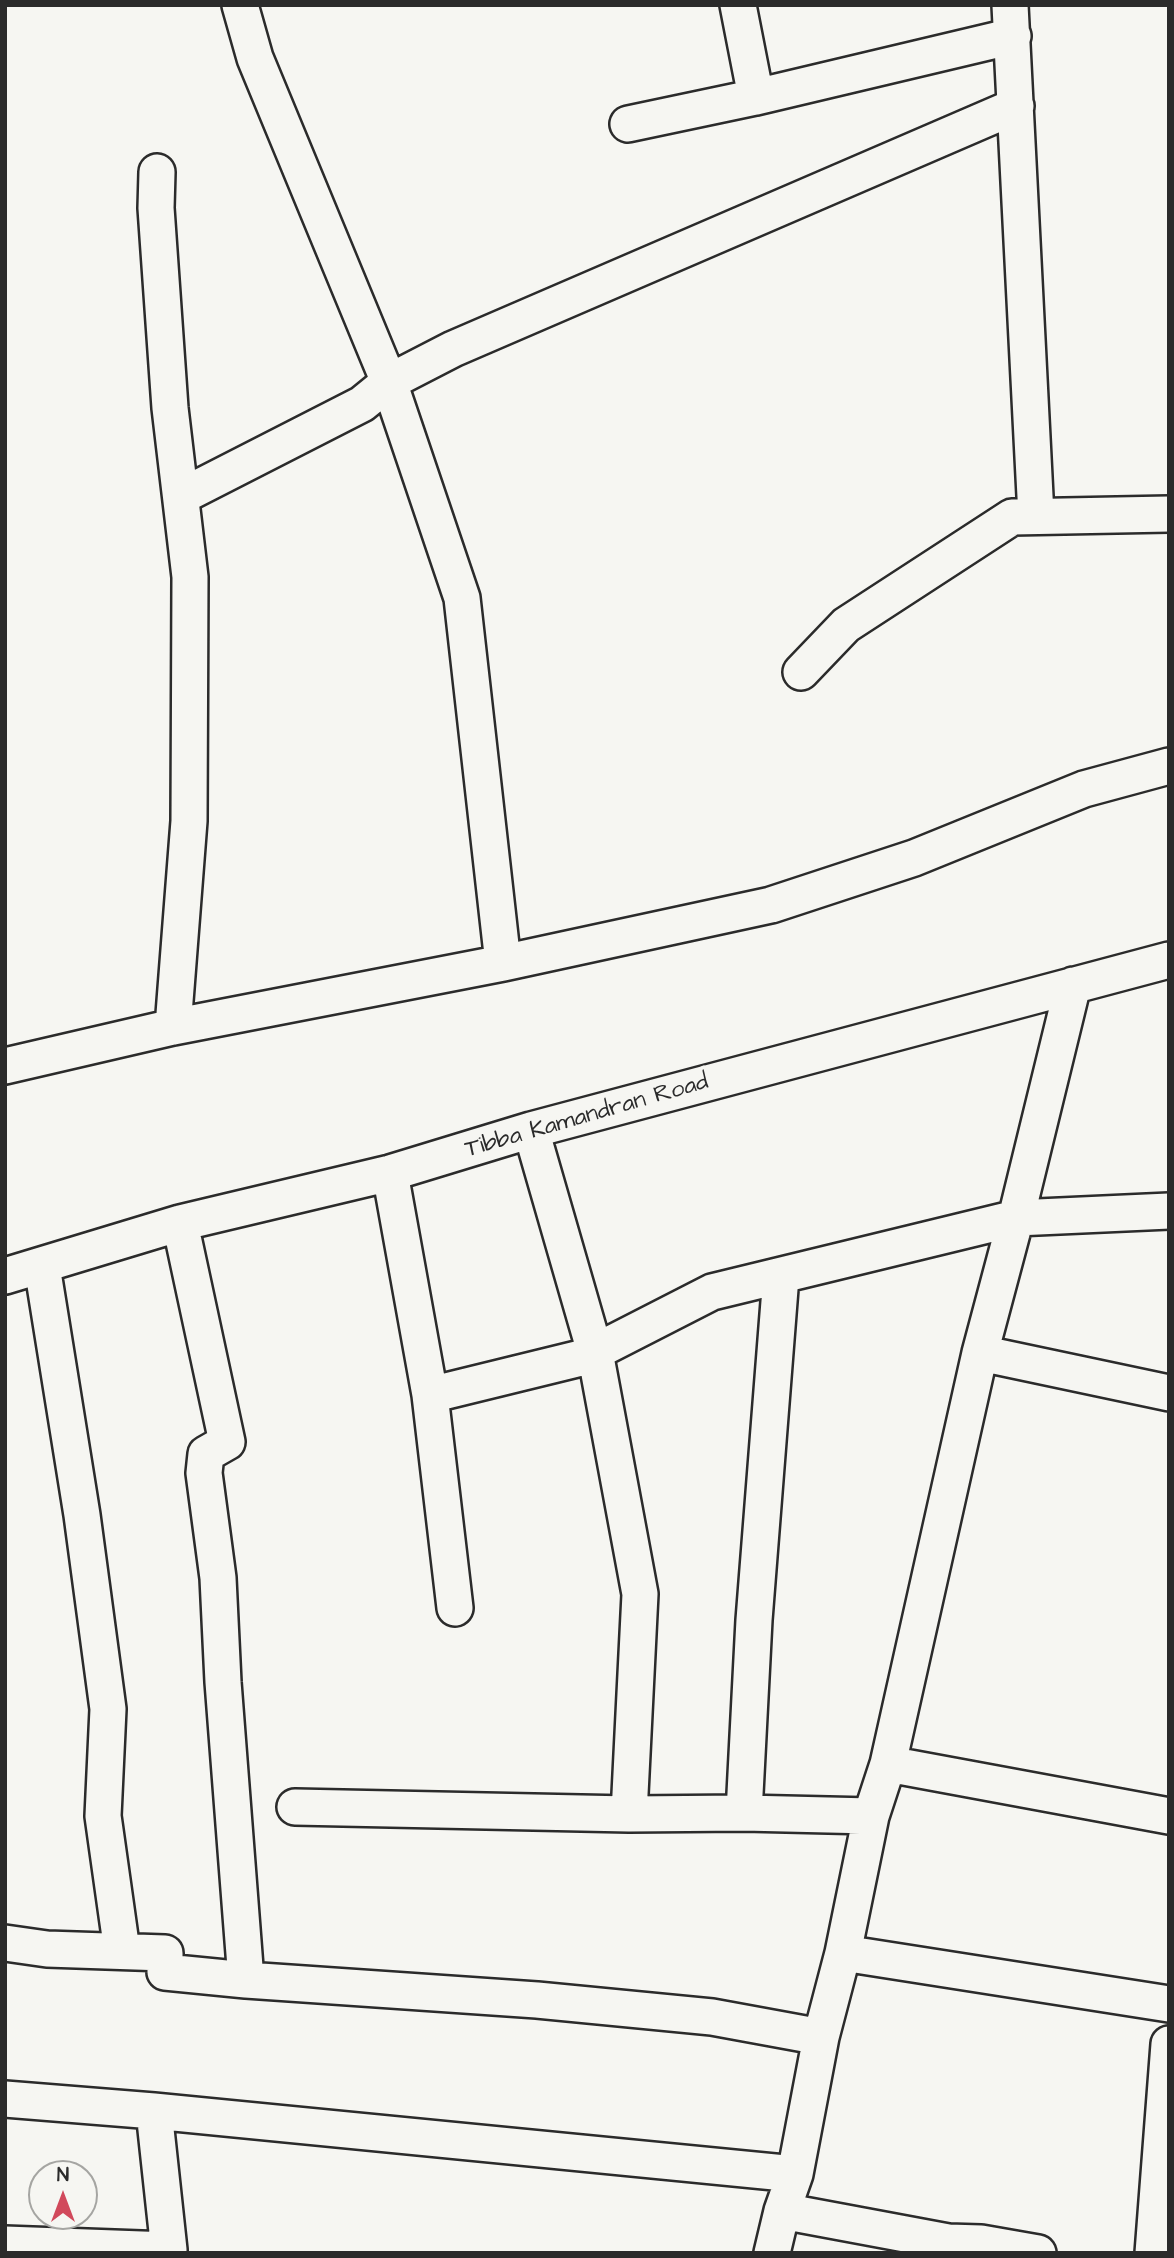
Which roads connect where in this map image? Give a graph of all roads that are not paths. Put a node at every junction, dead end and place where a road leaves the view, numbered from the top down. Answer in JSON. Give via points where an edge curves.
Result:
{"nodes":[{"id":1,"x":240,"y":5,"type":"edge"},
{"id":2,"x":738,"y":5,"type":"edge"},
{"id":3,"x":1012,"y":20,"type":"edge"},
{"id":4,"x":756,"y":97,"type":"junction"},
{"id":5,"x":1016,"y":106,"type":"junction"},
{"id":6,"x":628,"y":124,"type":"dead end"},
{"id":7,"x":157,"y":172,"type":"dead end"},
{"id":8,"x":389,"y":382,"type":"junction"},
{"id":9,"x":182,"y":496,"type":"junction"},
{"id":10,"x":1169,"y":514,"type":"edge"},
{"id":11,"x":1037,"y":516,"type":"junction"},
{"id":12,"x":802,"y":673,"type":"dead end"},
{"id":13,"x":1169,"y":766,"type":"edge"},
{"id":14,"x":1169,"y":960,"type":"edge"},
{"id":15,"x":503,"y":962,"type":"junction"},
{"id":16,"x":1073,"y":985,"type":"junction"},
{"id":17,"x":173,"y":1027,"type":"junction"},
{"id":18,"x":5,"y":1066,"type":"edge"},
{"id":19,"x":531,"y":1130,"type":"junction"},
{"id":20,"x":390,"y":1173,"type":"junction"},
{"id":21,"x":1169,"y":1211,"type":"edge"},
{"id":22,"x":1016,"y":1218,"type":"junction"},
{"id":23,"x":180,"y":1223,"type":"junction"},
{"id":24,"x":43,"y":1266,"type":"junction"},
{"id":25,"x":5,"y":1276,"type":"edge"},
{"id":26,"x":782,"y":1276,"type":"junction"},
{"id":27,"x":595,"y":1352,"type":"junction"},
{"id":28,"x":980,"y":1353,"type":"junction"},
{"id":29,"x":1169,"y":1393,"type":"edge"},
{"id":30,"x":430,"y":1395,"type":"junction"},
{"id":31,"x":455,"y":1608,"type":"dead end"},
{"id":32,"x":888,"y":1764,"type":"junction"},
{"id":33,"x":295,"y":1807,"type":"dead end"},
{"id":34,"x":744,"y":1813,"type":"junction"},
{"id":35,"x":629,"y":1814,"type":"junction"},
{"id":36,"x":871,"y":1816,"type":"junction"},
{"id":37,"x":1169,"y":1816,"type":"edge"},
{"id":38,"x":5,"y":1943,"type":"edge"},
{"id":39,"x":122,"y":1951,"type":"junction"},
{"id":40,"x":843,"y":1953,"type":"junction"},
{"id":41,"x":246,"y":1980,"type":"junction"},
{"id":42,"x":1169,"y":2004,"type":"edge"},
{"id":43,"x":821,"y":2037,"type":"junction"},
{"id":44,"x":1169,"y":2044,"type":"edge"},
{"id":45,"x":5,"y":2099,"type":"edge"},
{"id":46,"x":154,"y":2111,"type":"junction"},
{"id":47,"x":795,"y":2174,"type":"junction"},
{"id":48,"x":782,"y":2211,"type":"junction"},
{"id":49,"x":5,"y":2244,"type":"edge"},
{"id":50,"x":980,"y":2248,"type":"edge"},
{"id":51,"x":772,"y":2253,"type":"edge"},
{"id":52,"x":1038,"y":2253,"type":"edge"},
{"id":53,"x":1153,"y":2253,"type":"edge"}],
"edges":[{"from":1,"to":8,"type":"street","via":[[254,58]]},
{"from":2,"to":4,"type":"street"},
{"from":3,"to":4,"type":"street"},
{"from":3,"to":5,"type":"street"},
{"from":4,"to":6,"type":"street"},
{"from":5,"to":8,"type":"street","via":[[465,344]]},
{"from":5,"to":11,"type":"street"},
{"from":7,"to":9,"type":"street","via":[[170,408]]},
{"from":8,"to":9,"type":"street","via":[[362,404]]},
{"from":8,"to":15,"type":"street","via":[[462,598]]},
{"from":9,"to":17,"type":"street","via":[[190,577],[189,821]]},
{"from":10,"to":11,"type":"street"},
{"from":11,"to":12,"type":"street","via":[[1012,517],[846,625]]},
{"from":13,"to":15,"type":"street","via":[[1084,789],[914,858],[772,905]]},
{"from":14,"to":16,"type":"street","name":"Tibba Kamandran Road"},
{"from":15,"to":17,"type":"street"},
{"from":16,"to":19,"type":"street","name":"Tibba Kamandran Road"},
{"from":16,"to":22,"type":"street"},
{"from":17,"to":18,"type":"street"},
{"from":19,"to":20,"type":"street","name":"Tibba Kamandran Road"},
{"from":19,"to":27,"type":"street"},
{"from":20,"to":23,"type":"street","name":"Tibba Kamandran Road"},
{"from":20,"to":30,"type":"street"},
{"from":21,"to":22,"type":"street"},
{"from":22,"to":26,"type":"street"},
{"from":22,"to":28,"type":"street"},
{"from":23,"to":24,"type":"street","name":"Tibba Kamandran Road"},
{"from":23,"to":41,"type":"street","via":[[227,1442],[206,1454],[204,1473],[218,1578]]},
{"from":24,"to":25,"type":"street","name":"Tibba Kamandran Road"},
{"from":24,"to":39,"type":"street","via":[[108,1709],[103,1816]]},
{"from":26,"to":27,"type":"street","via":[[712,1292]]},
{"from":26,"to":34,"type":"street","via":[[754,1620]]},
{"from":27,"to":30,"type":"street"},
{"from":27,"to":35,"type":"street","via":[[640,1594]]},
{"from":28,"to":29,"type":"street"},
{"from":28,"to":32,"type":"street"},
{"from":30,"to":31,"type":"street"},
{"from":32,"to":36,"type":"street"},
{"from":32,"to":37,"type":"street"},
{"from":33,"to":35,"type":"street"},
{"from":34,"to":35,"type":"street"},
{"from":34,"to":36,"type":"street"},
{"from":36,"to":40,"type":"street"},
{"from":38,"to":39,"type":"street"},
{"from":39,"to":41,"type":"street","via":[[165,1953],[165,1972]]},
{"from":40,"to":42,"type":"street"},
{"from":40,"to":43,"type":"street"},
{"from":41,"to":43,"type":"street","via":[[698,2015]]},
{"from":43,"to":47,"type":"street"},
{"from":44,"to":53,"type":"street"},
{"from":45,"to":46,"type":"street"},
{"from":46,"to":47,"type":"street"},
{"from":46,"to":49,"type":"street","via":[[169,2250]]},
{"from":47,"to":48,"type":"street"},
{"from":48,"to":50,"type":"street"},
{"from":48,"to":51,"type":"street"},
{"from":50,"to":52,"type":"street"}]}
